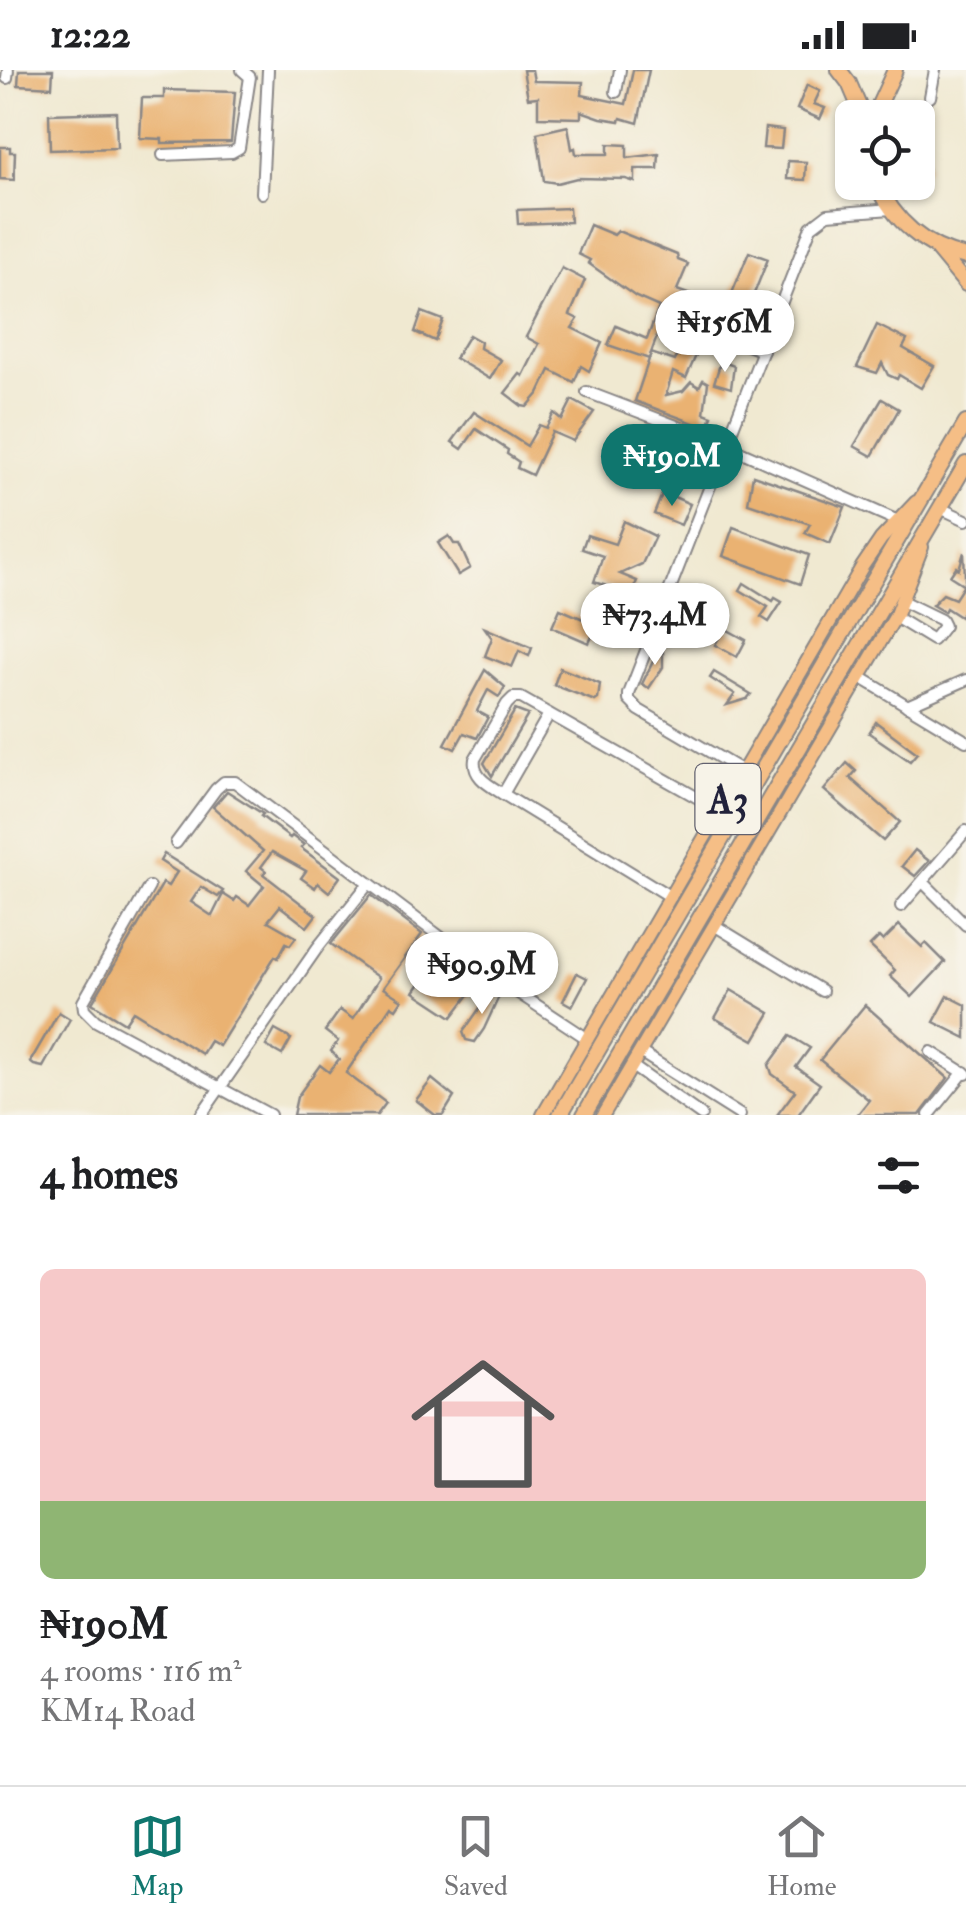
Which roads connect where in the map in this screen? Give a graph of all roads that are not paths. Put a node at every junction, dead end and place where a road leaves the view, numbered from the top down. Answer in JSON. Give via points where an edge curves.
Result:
{"nodes":[{"id":1,"x":242,"y":70,"type":"edge"},
{"id":2,"x":268,"y":70,"type":"edge"},
{"id":3,"x":620,"y":70,"type":"edge"},
{"id":4,"x":839,"y":70,"type":"edge"},
{"id":5,"x":895,"y":70,"type":"edge"},
{"id":6,"x":935,"y":70,"type":"edge"},
{"id":7,"x":616,"y":92,"type":"dead end"},
{"id":8,"x":930,"y":96,"type":"dead end"},
{"id":9,"x":856,"y":100,"type":"edge"},
{"id":10,"x":881,"y":100,"type":"edge"},
{"id":11,"x":163,"y":155,"type":"dead end"},
{"id":12,"x":262,"y":193,"type":"dead end"},
{"id":13,"x":886,"y":200,"type":"edge"},
{"id":14,"x":891,"y":209,"type":"junction"},
{"id":15,"x":937,"y":248,"type":"junction"},
{"id":16,"x":966,"y":257,"type":"edge"},
{"id":17,"x":966,"y":284,"type":"edge"},
{"id":18,"x":698,"y":325,"type":"dead end"},
{"id":19,"x":763,"y":351,"type":"junction"},
{"id":20,"x":586,"y":392,"type":"dead end"},
{"id":21,"x":966,"y":423,"type":"edge"},
{"id":22,"x":726,"y":445,"type":"junction"},
{"id":23,"x":966,"y":464,"type":"edge"},
{"id":24,"x":925,"y":492,"type":"junction"},
{"id":25,"x":940,"y":508,"type":"junction"},
{"id":26,"x":966,"y":520,"type":"edge"},
{"id":27,"x":898,"y":521,"type":"junction"},
{"id":28,"x":902,"y":602,"type":"junction"},
{"id":29,"x":894,"y":618,"type":"junction"},
{"id":30,"x":860,"y":677,"type":"junction"},
{"id":31,"x":966,"y":680,"type":"edge"},
{"id":32,"x":908,"y":706,"type":"junction"},
{"id":33,"x":550,"y":714,"type":"junction"},
{"id":34,"x":966,"y":741,"type":"edge"},
{"id":35,"x":744,"y":772,"type":"junction"},
{"id":36,"x":503,"y":794,"type":"junction"},
{"id":37,"x":721,"y":811,"type":"junction"},
{"id":38,"x":966,"y":831,"type":"edge"},
{"id":39,"x":176,"y":843,"type":"dead end"},
{"id":40,"x":923,"y":882,"type":"junction"},
{"id":41,"x":370,"y":883,"type":"junction"},
{"id":42,"x":149,"y":887,"type":"dead end"},
{"id":43,"x":671,"y":897,"type":"junction"},
{"id":44,"x":901,"y":906,"type":"dead end"},
{"id":45,"x":714,"y":925,"type":"junction"},
{"id":46,"x":966,"y":925,"type":"edge"},
{"id":47,"x":822,"y":991,"type":"dead end"},
{"id":48,"x":588,"y":1040,"type":"junction"},
{"id":49,"x":640,"y":1052,"type":"junction"},
{"id":50,"x":931,"y":1052,"type":"dead end"},
{"id":51,"x":632,"y":1066,"type":"junction"},
{"id":52,"x":965,"y":1073,"type":"edge"},
{"id":53,"x":221,"y":1088,"type":"junction"},
{"id":54,"x":931,"y":1114,"type":"edge"},
{"id":55,"x":201,"y":1115,"type":"edge"},
{"id":56,"x":270,"y":1115,"type":"edge"},
{"id":57,"x":543,"y":1115,"type":"edge"},
{"id":58,"x":560,"y":1115,"type":"edge"},
{"id":59,"x":584,"y":1115,"type":"edge"},
{"id":60,"x":603,"y":1115,"type":"edge"},
{"id":61,"x":701,"y":1115,"type":"edge"},
{"id":62,"x":740,"y":1115,"type":"edge"}],
"edges":[{"from":1,"to":11,"type":"street","via":[[250,78],[240,148]]},
{"from":2,"to":12,"type":"street"},
{"from":3,"to":7,"type":"street"},
{"from":4,"to":9,"type":"highway"},
{"from":5,"to":10,"type":"highway"},
{"from":6,"to":8,"type":"street"},
{"from":13,"to":14,"type":"highway"},
{"from":14,"to":15,"type":"highway"},
{"from":14,"to":19,"type":"street","via":[[818,219]]},
{"from":15,"to":16,"type":"highway"},
{"from":15,"to":17,"type":"highway"},
{"from":18,"to":19,"type":"street"},
{"from":19,"to":22,"type":"street"},
{"from":20,"to":22,"type":"street"},
{"from":21,"to":24,"type":"highway","number":"A3"},
{"from":22,"to":27,"type":"street"},
{"from":22,"to":35,"type":"street","via":[[629,700]]},
{"from":23,"to":25,"type":"highway","number":"A3"},
{"from":24,"to":27,"type":"main road","number":"A3"},
{"from":24,"to":58,"type":"highway","number":"A3"},
{"from":25,"to":26,"type":"street"},
{"from":25,"to":28,"type":"main road","number":"A3"},
{"from":25,"to":59,"type":"highway","number":"A3"},
{"from":27,"to":35,"type":"main road","number":"A3","via":[[862,567]]},
{"from":28,"to":29,"type":"main road","number":"A3"},
{"from":28,"to":29,"type":"street","via":[[944,626],[933,640]]},
{"from":29,"to":30,"type":"main road","number":"A3"},
{"from":30,"to":32,"type":"street"},
{"from":30,"to":45,"type":"main road","number":"A3"},
{"from":31,"to":32,"type":"street"},
{"from":32,"to":34,"type":"street"},
{"from":33,"to":36,"type":"street"},
{"from":33,"to":36,"type":"street","via":[[514,698],[474,758],[478,776]]},
{"from":33,"to":37,"type":"street"},
{"from":35,"to":37,"type":"main road","number":"A3"},
{"from":36,"to":43,"type":"street"},
{"from":37,"to":43,"type":"main road","number":"A3"},
{"from":38,"to":40,"type":"street"},
{"from":39,"to":41,"type":"street","via":[[216,788],[230,781]]},
{"from":40,"to":44,"type":"street"},
{"from":40,"to":46,"type":"street"},
{"from":41,"to":48,"type":"street"},
{"from":41,"to":53,"type":"street"},
{"from":42,"to":53,"type":"street","via":[[83,1006],[96,1021]]},
{"from":43,"to":48,"type":"main road","number":"A3"},
{"from":45,"to":47,"type":"street"},
{"from":45,"to":49,"type":"main road","number":"A3"},
{"from":48,"to":57,"type":"main road","number":"A3"},
{"from":49,"to":51,"type":"main road","number":"A3"},
{"from":49,"to":62,"type":"street"},
{"from":50,"to":52,"type":"street"},
{"from":51,"to":60,"type":"main road","number":"A3"},
{"from":51,"to":61,"type":"street"},
{"from":52,"to":54,"type":"street"},
{"from":53,"to":55,"type":"street"},
{"from":53,"to":56,"type":"street"}]}
